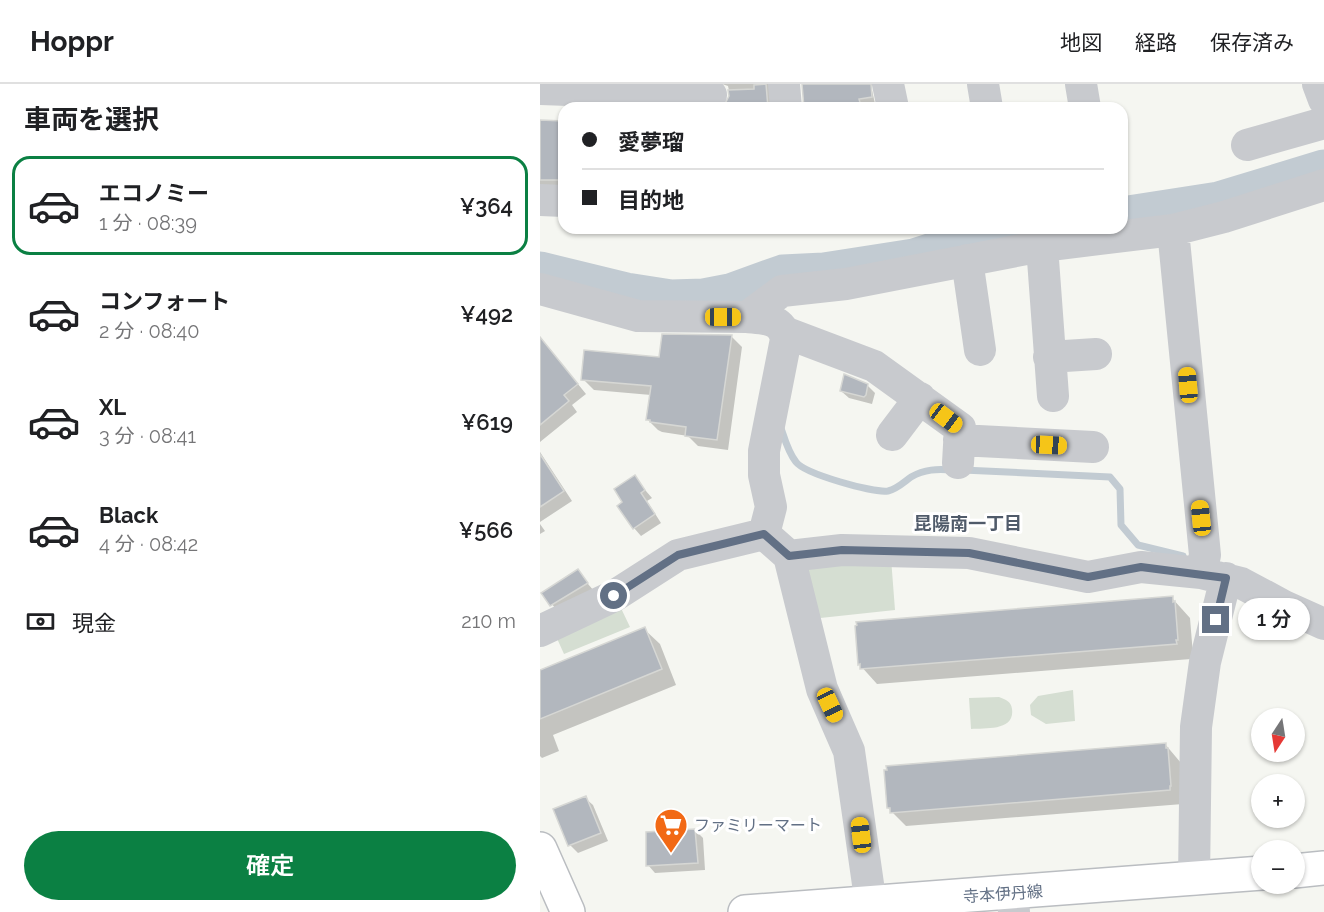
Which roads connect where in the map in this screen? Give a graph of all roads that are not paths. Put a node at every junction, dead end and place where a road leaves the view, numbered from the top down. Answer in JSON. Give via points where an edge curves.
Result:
{"nodes":[{"id":1,"x":784,"y":84,"type":"edge"},
{"id":2,"x":888,"y":84,"type":"edge"},
{"id":3,"x":983,"y":84,"type":"edge"},
{"id":4,"x":1081,"y":84,"type":"edge"},
{"id":5,"x":1318,"y":84,"type":"edge"},
{"id":6,"x":540,"y":89,"type":"edge"},
{"id":7,"x":711,"y":96,"type":"edge"},
{"id":8,"x":1324,"y":100,"type":"edge"},
{"id":9,"x":786,"y":102,"type":"edge"},
{"id":10,"x":891,"y":102,"type":"edge"},
{"id":11,"x":986,"y":102,"type":"edge"},
{"id":12,"x":1084,"y":102,"type":"edge"},
{"id":13,"x":1324,"y":123,"type":"edge"},
{"id":14,"x":1247,"y":145,"type":"dead end"},
{"id":15,"x":1324,"y":185,"type":"edge"},
{"id":16,"x":540,"y":200,"type":"edge"},
{"id":17,"x":558,"y":201,"type":"edge"},
{"id":18,"x":1173,"y":230,"type":"junction"},
{"id":19,"x":1042,"y":246,"type":"junction"},
{"id":20,"x":967,"y":260,"type":"junction"},
{"id":21,"x":540,"y":289,"type":"edge"},
{"id":22,"x":747,"y":317,"type":"junction"},
{"id":23,"x":784,"y":332,"type":"junction"},
{"id":24,"x":980,"y":350,"type":"dead end"},
{"id":25,"x":1096,"y":354,"type":"dead end"},
{"id":26,"x":1049,"y":357,"type":"junction"},
{"id":27,"x":1053,"y":396,"type":"dead end"},
{"id":28,"x":920,"y":398,"type":"junction"},
{"id":29,"x":892,"y":435,"type":"dead end"},
{"id":30,"x":1093,"y":447,"type":"dead end"},
{"id":31,"x":764,"y":534,"type":"junction"},
{"id":32,"x":789,"y":556,"type":"junction"},
{"id":33,"x":1214,"y":576,"type":"junction"},
{"id":34,"x":1324,"y":624,"type":"edge"},
{"id":35,"x":540,"y":631,"type":"edge"},
{"id":36,"x":540,"y":849,"type":"edge"},
{"id":37,"x":1324,"y":868,"type":"edge"},
{"id":38,"x":1305,"y":870,"type":"edge"},
{"id":39,"x":1251,"y":874,"type":"edge"},
{"id":40,"x":1194,"y":879,"type":"junction"},
{"id":41,"x":1013,"y":903,"type":"edge"},
{"id":42,"x":871,"y":908,"type":"edge"},
{"id":43,"x":568,"y":912,"type":"edge"},
{"id":44,"x":745,"y":912,"type":"edge"}],
"edges":[{"from":1,"to":9,"type":"street"},
{"from":2,"to":10,"type":"street"},
{"from":3,"to":11,"type":"street"},
{"from":4,"to":12,"type":"street"},
{"from":5,"to":8,"type":"street"},
{"from":6,"to":7,"type":"street"},
{"from":13,"to":14,"type":"street"},
{"from":15,"to":18,"type":"street"},
{"from":16,"to":17,"type":"street"},
{"from":18,"to":19,"type":"street"},
{"from":18,"to":33,"type":"street","via":[[1205,555]]},
{"from":19,"to":20,"type":"street"},
{"from":19,"to":26,"type":"street"},
{"from":20,"to":22,"type":"street","via":[[846,284],[782,291]]},
{"from":20,"to":24,"type":"street"},
{"from":21,"to":22,"type":"street","via":[[638,316]]},
{"from":22,"to":23,"type":"street","via":[[771,320]]},
{"from":23,"to":28,"type":"street","via":[[874,366]]},
{"from":23,"to":31,"type":"street","via":[[786,344],[764,451],[771,507]]},
{"from":25,"to":26,"type":"street"},
{"from":26,"to":27,"type":"street"},
{"from":28,"to":29,"type":"street"},
{"from":28,"to":30,"type":"street","via":[[960,428],[959,451]]},
{"from":31,"to":32,"type":"street"},
{"from":31,"to":35,"type":"street","via":[[678,555],[614,596]]},
{"from":32,"to":33,"type":"street","via":[[842,550],[969,553],[1088,577],[1141,567]]},
{"from":32,"to":42,"type":"street","via":[[822,689],[849,751]]},
{"from":33,"to":34,"type":"street","via":[[1241,583]]},
{"from":33,"to":40,"type":"street","via":[[1196,727]]},
{"from":36,"to":43,"type":"main road"},
{"from":37,"to":38,"type":"main road"},
{"from":39,"to":40,"type":"main road","name":"寺本伊丹線"},
{"from":40,"to":41,"type":"main road","name":"寺本伊丹線"},
{"from":41,"to":42,"type":"main road","name":"寺本伊丹線"},
{"from":42,"to":44,"type":"main road","name":"寺本伊丹線"}]}
